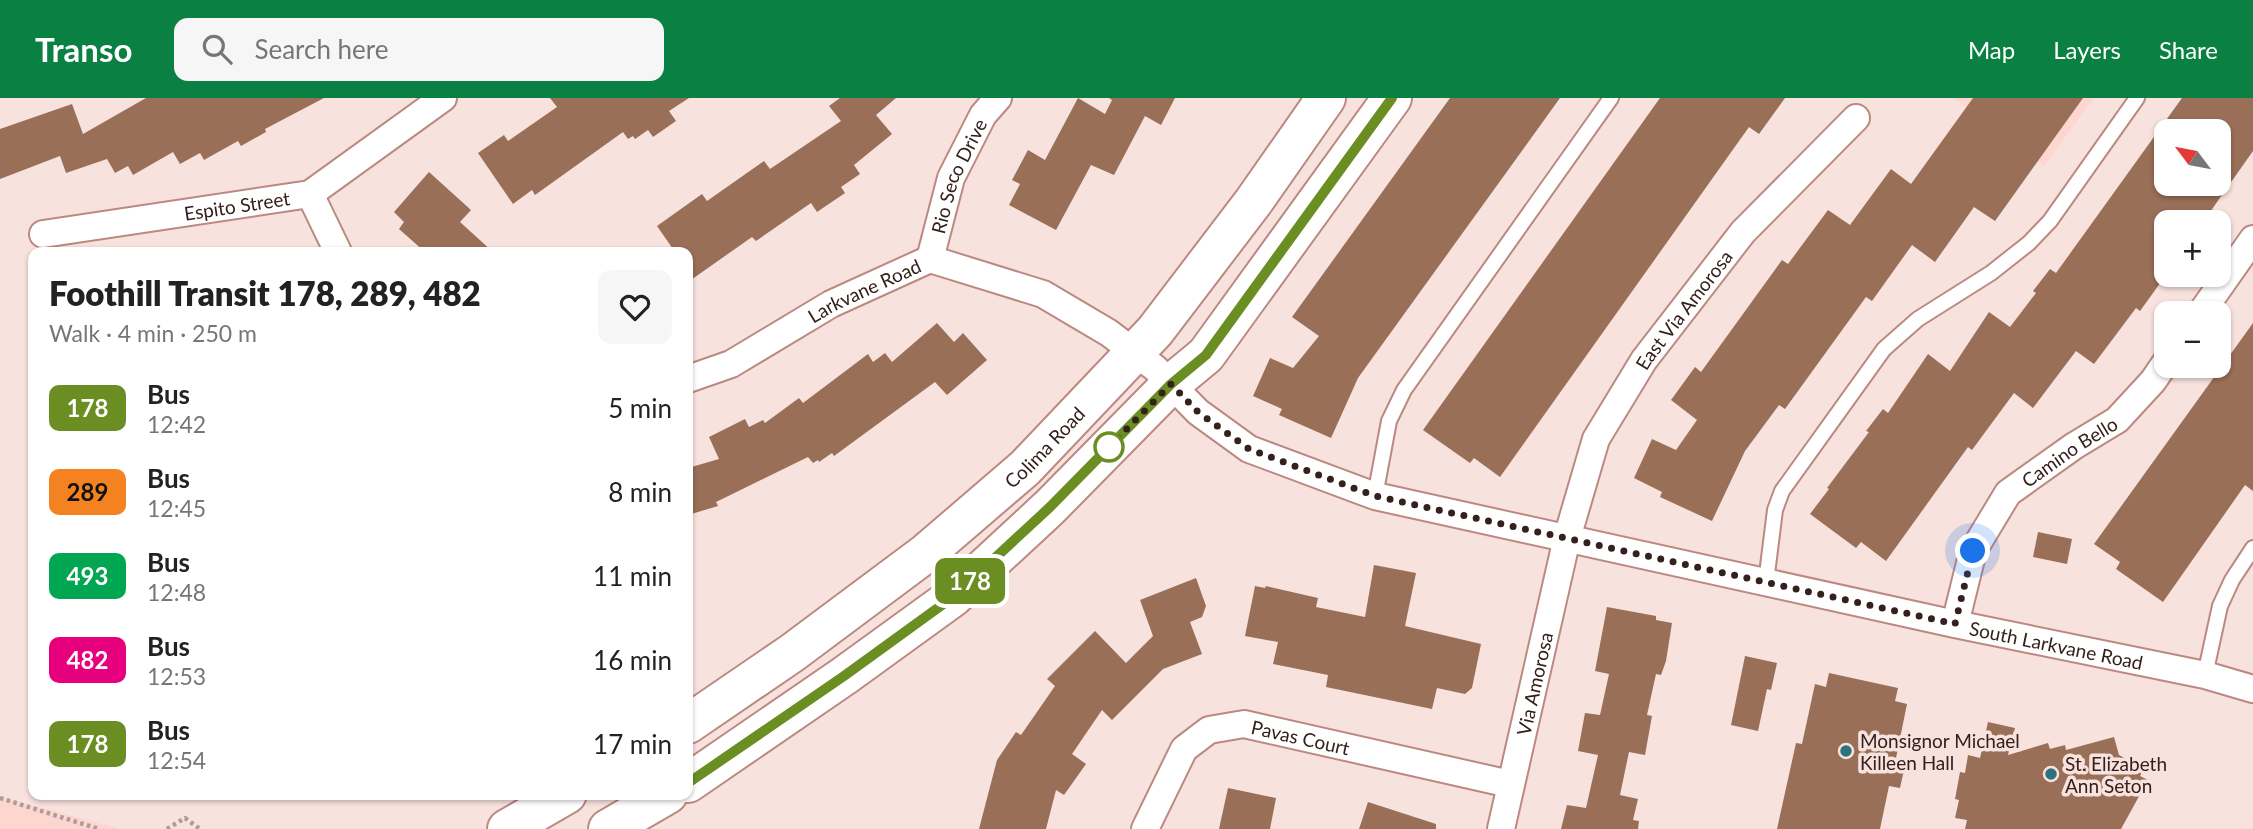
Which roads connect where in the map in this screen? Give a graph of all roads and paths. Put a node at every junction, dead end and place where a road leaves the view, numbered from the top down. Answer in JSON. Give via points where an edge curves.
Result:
{"nodes":[{"id":1,"x":443,"y":98,"type":"edge"},
{"id":2,"x":998,"y":98,"type":"edge"},
{"id":3,"x":1326,"y":98,"type":"edge"},
{"id":4,"x":1392,"y":98,"type":"edge"},
{"id":5,"x":1611,"y":98,"type":"edge"},
{"id":6,"x":2137,"y":98,"type":"edge"},
{"id":7,"x":1856,"y":118,"type":"dead end"},
{"id":8,"x":310,"y":194,"type":"junction"},
{"id":9,"x":43,"y":234,"type":"dead end"},
{"id":10,"x":2253,"y":239,"type":"edge"},
{"id":11,"x":336,"y":247,"type":"edge"},
{"id":12,"x":930,"y":259,"type":"junction"},
{"id":13,"x":2209,"y":301,"type":"edge"},
{"id":14,"x":1153,"y":368,"type":"junction"},
{"id":15,"x":693,"y":377,"type":"edge"},
{"id":16,"x":2155,"y":378,"type":"edge"},
{"id":17,"x":1375,"y":496,"type":"junction"},
{"id":18,"x":1567,"y":538,"type":"junction"},
{"id":19,"x":2253,"y":548,"type":"edge"},
{"id":20,"x":1766,"y":582,"type":"junction"},
{"id":21,"x":1955,"y":624,"type":"junction"},
{"id":22,"x":2204,"y":676,"type":"junction"},
{"id":23,"x":2253,"y":689,"type":"edge"},
{"id":24,"x":693,"y":721,"type":"edge"},
{"id":25,"x":693,"y":780,"type":"edge"},
{"id":26,"x":1510,"y":784,"type":"junction"},
{"id":27,"x":0,"y":798,"type":"edge"},
{"id":28,"x":557,"y":800,"type":"edge"},
{"id":29,"x":658,"y":800,"type":"edge"},
{"id":30,"x":99,"y":829,"type":"edge"},
{"id":31,"x":167,"y":829,"type":"edge"},
{"id":32,"x":200,"y":829,"type":"edge"},
{"id":33,"x":507,"y":829,"type":"edge"},
{"id":34,"x":608,"y":829,"type":"edge"},
{"id":35,"x":1145,"y":829,"type":"edge"},
{"id":36,"x":1501,"y":829,"type":"edge"}],
"edges":[{"from":1,"to":8,"type":"street","name":"Espito Street"},
{"from":2,"to":12,"type":"street","name":"Rio Seco Drive","via":[[951,178]]},
{"from":3,"to":14,"type":"main road","name":"Colima Road","via":[[1155,331]]},
{"from":4,"to":14,"type":"main road","name":"Colima Road","via":[[1206,355]]},
{"from":5,"to":17,"type":"lane","via":[[1404,390],[1389,421]]},
{"from":6,"to":20,"type":"lane","via":[[2050,221],[2029,243],[1992,273],[1918,319],[1884,349],[1782,491]]},
{"from":7,"to":18,"type":"street","name":"East Via Amorosa","via":[[1743,232],[1644,360],[1596,439]]},
{"from":8,"to":9,"type":"street","name":"Espito Street"},
{"from":8,"to":11,"type":"street"},
{"from":10,"to":13,"type":"street"},
{"from":12,"to":14,"type":"street","name":"Larkvane Road","via":[[1043,293],[1110,333]]},
{"from":12,"to":15,"type":"street","name":"Larkvane Road","via":[[831,303],[731,364]]},
{"from":14,"to":17,"type":"street","name":"South Larkvane Road","via":[[1198,412],[1249,449]]},
{"from":14,"to":24,"type":"main road","name":"Colima Road","via":[[926,553]]},
{"from":14,"to":25,"type":"main road","name":"Colima Road","via":[[1050,507],[953,597]]},
{"from":16,"to":21,"type":"street","name":"Camino Bello","via":[[2117,420],[2008,493],[1973,551]]},
{"from":17,"to":18,"type":"street","name":"South Larkvane Road"},
{"from":18,"to":20,"type":"street","name":"South Larkvane Road"},
{"from":18,"to":26,"type":"street","name":"Via Amorosa"},
{"from":19,"to":22,"type":"lane","via":[[2220,606]]},
{"from":20,"to":21,"type":"street","name":"South Larkvane Road"},
{"from":21,"to":22,"type":"street","name":"South Larkvane Road"},
{"from":22,"to":23,"type":"street","name":"South Larkvane Road"},
{"from":26,"to":35,"type":"street","name":"Pavas Court","via":[[1244,724],[1209,730],[1184,749]]},
{"from":26,"to":36,"type":"street","name":"Via Amorosa"},
{"from":27,"to":30,"type":"path"},
{"from":28,"to":33,"type":"main road"},
{"from":29,"to":34,"type":"main road"},
{"from":31,"to":32,"type":"path","via":[[185,818]]}]}
